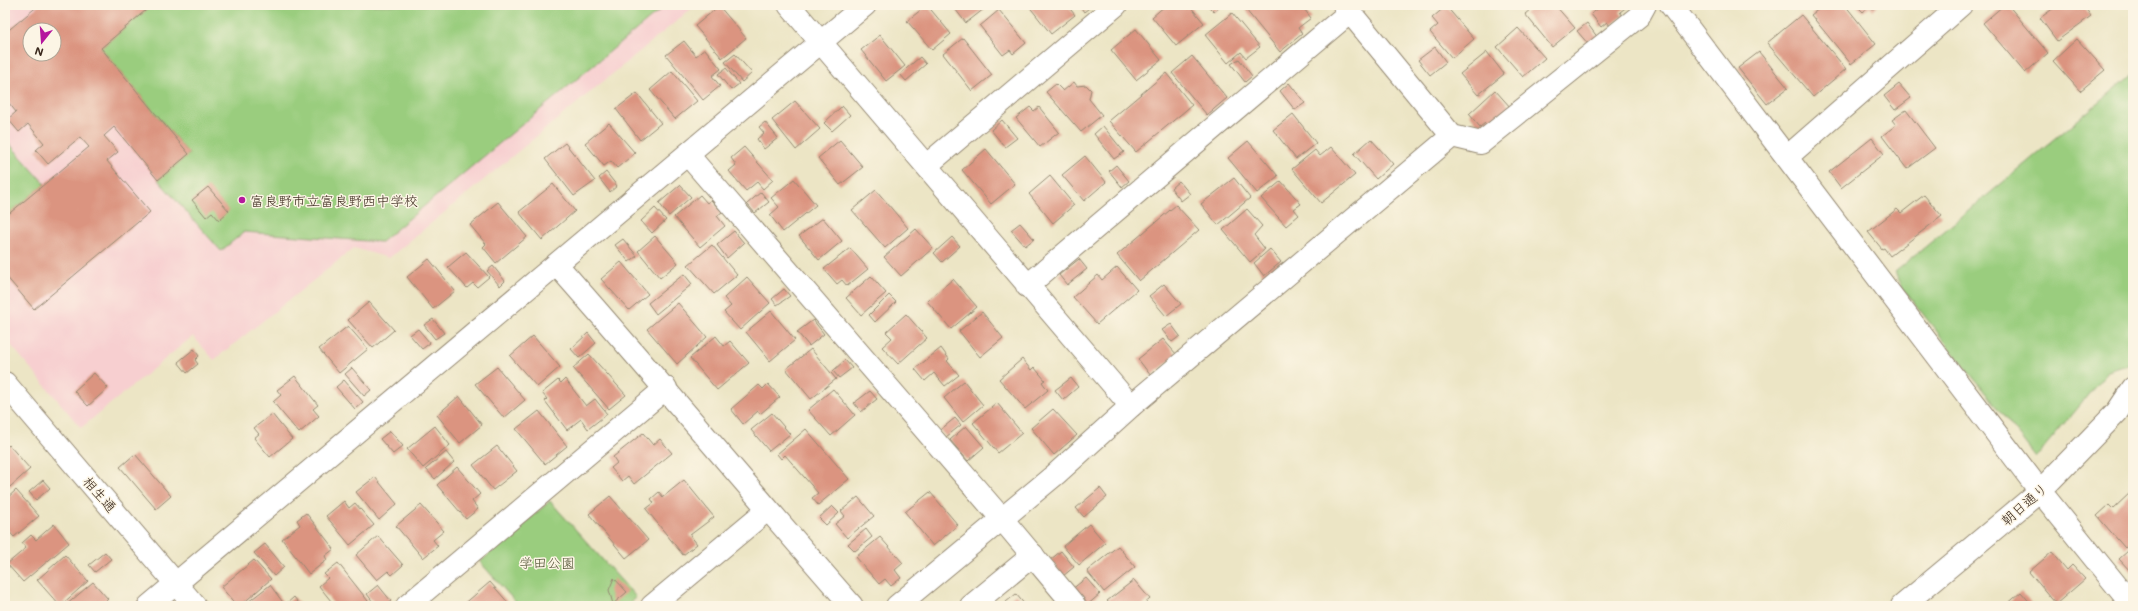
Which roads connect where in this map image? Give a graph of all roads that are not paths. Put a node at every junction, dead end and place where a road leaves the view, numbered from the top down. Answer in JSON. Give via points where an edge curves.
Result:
{"nodes":[{"id":1,"x":789,"y":5,"type":"edge"},
{"id":2,"x":865,"y":5,"type":"edge"},
{"id":3,"x":1116,"y":5,"type":"edge"},
{"id":4,"x":1645,"y":5,"type":"edge"},
{"id":5,"x":1670,"y":5,"type":"edge"},
{"id":6,"x":1961,"y":5,"type":"edge"},
{"id":7,"x":1347,"y":8,"type":"edge"},
{"id":8,"x":821,"y":42,"type":"junction"},
{"id":9,"x":1452,"y":136,"type":"junction"},
{"id":10,"x":688,"y":155,"type":"junction"},
{"id":11,"x":1787,"y":157,"type":"junction"},
{"id":12,"x":927,"y":166,"type":"junction"},
{"id":13,"x":557,"y":265,"type":"junction"},
{"id":14,"x":1027,"y":286,"type":"junction"},
{"id":15,"x":5,"y":383,"type":"edge"},
{"id":16,"x":666,"y":388,"type":"junction"},
{"id":17,"x":2133,"y":388,"type":"edge"},
{"id":18,"x":1131,"y":406,"type":"junction"},
{"id":19,"x":2040,"y":491,"type":"junction"},
{"id":20,"x":767,"y":510,"type":"junction"},
{"id":21,"x":1002,"y":519,"type":"junction"},
{"id":22,"x":1032,"y":555,"type":"junction"},
{"id":23,"x":176,"y":583,"type":"junction"},
{"id":24,"x":149,"y":606,"type":"edge"},
{"id":25,"x":195,"y":606,"type":"edge"},
{"id":26,"x":406,"y":606,"type":"edge"},
{"id":27,"x":652,"y":606,"type":"edge"},
{"id":28,"x":852,"y":606,"type":"edge"},
{"id":29,"x":897,"y":606,"type":"edge"},
{"id":30,"x":971,"y":606,"type":"edge"},
{"id":31,"x":1075,"y":606,"type":"edge"},
{"id":32,"x":1902,"y":606,"type":"edge"},
{"id":33,"x":2132,"y":606,"type":"edge"}],
"edges":[{"from":1,"to":8,"type":"street"},
{"from":2,"to":8,"type":"street"},
{"from":3,"to":12,"type":"street"},
{"from":4,"to":9,"type":"street","via":[[1639,16],[1481,144]]},
{"from":5,"to":11,"type":"street"},
{"from":6,"to":11,"type":"street"},
{"from":7,"to":9,"type":"street"},
{"from":7,"to":14,"type":"street"},
{"from":8,"to":10,"type":"street"},
{"from":8,"to":12,"type":"street"},
{"from":9,"to":18,"type":"street"},
{"from":10,"to":13,"type":"street"},
{"from":10,"to":21,"type":"street"},
{"from":11,"to":19,"type":"street"},
{"from":12,"to":14,"type":"street"},
{"from":13,"to":16,"type":"street"},
{"from":13,"to":23,"type":"street"},
{"from":14,"to":18,"type":"street"},
{"from":15,"to":23,"type":"street","name":"相生通"},
{"from":16,"to":20,"type":"street"},
{"from":16,"to":26,"type":"street"},
{"from":17,"to":19,"type":"street","name":"朝日通り","via":[[2117,412]]},
{"from":18,"to":21,"type":"street"},
{"from":19,"to":32,"type":"street","name":"朝日通り"},
{"from":19,"to":33,"type":"street"},
{"from":20,"to":27,"type":"street"},
{"from":20,"to":28,"type":"street"},
{"from":21,"to":22,"type":"street"},
{"from":21,"to":29,"type":"street"},
{"from":22,"to":30,"type":"street"},
{"from":22,"to":31,"type":"street"},
{"from":23,"to":24,"type":"street"},
{"from":23,"to":25,"type":"street","name":"相生通"}]}
